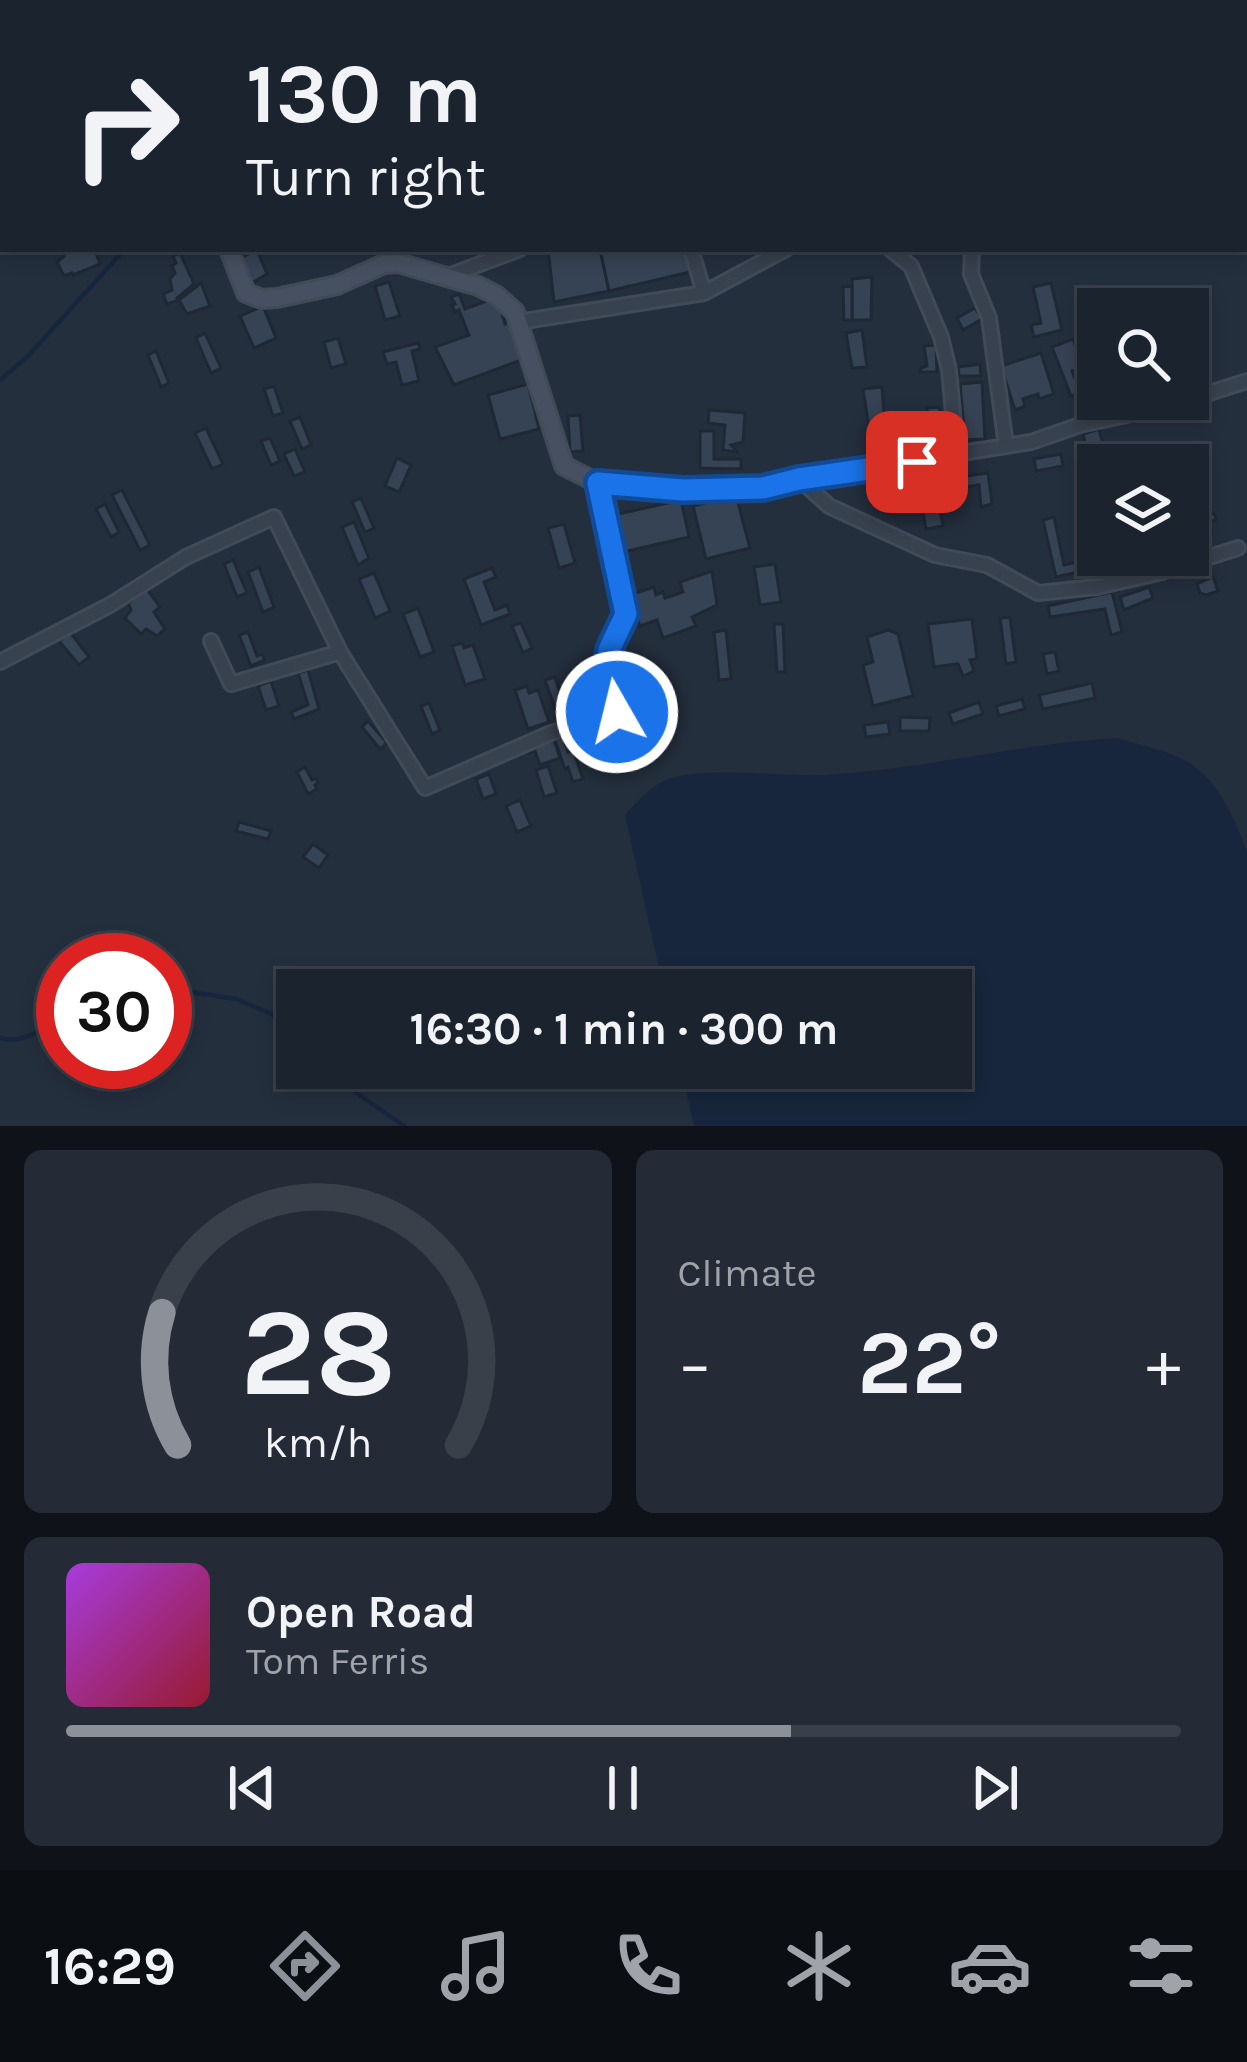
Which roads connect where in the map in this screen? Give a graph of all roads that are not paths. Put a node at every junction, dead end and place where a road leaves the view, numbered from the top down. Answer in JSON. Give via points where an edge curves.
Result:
{"nodes":[{"id":1,"x":230,"y":252,"type":"edge"},
{"id":2,"x":512,"y":252,"type":"edge"},
{"id":3,"x":692,"y":252,"type":"edge"},
{"id":4,"x":780,"y":252,"type":"edge"},
{"id":5,"x":894,"y":252,"type":"edge"},
{"id":6,"x":972,"y":252,"type":"edge"},
{"id":7,"x":447,"y":276,"type":"junction"},
{"id":8,"x":704,"y":293,"type":"junction"},
{"id":9,"x":518,"y":322,"type":"junction"},
{"id":10,"x":1247,"y":381,"type":"edge"},
{"id":11,"x":1006,"y":446,"type":"junction"},
{"id":12,"x":957,"y":456,"type":"junction"},
{"id":13,"x":799,"y":479,"type":"junction"},
{"id":14,"x":598,"y":483,"type":"junction"},
{"id":15,"x":1238,"y":548,"type":"dead end"},
{"id":16,"x":211,"y":641,"type":"dead end"},
{"id":17,"x":340,"y":652,"type":"junction"},
{"id":18,"x":0,"y":662,"type":"edge"}],
"edges":[{"from":1,"to":7,"type":"street","via":[[246,293],[262,299],[337,285],[384,264]]},
{"from":2,"to":7,"type":"street"},
{"from":3,"to":8,"type":"street"},
{"from":4,"to":8,"type":"street"},
{"from":5,"to":12,"type":"street","via":[[911,266],[940,337]]},
{"from":6,"to":11,"type":"street"},
{"from":7,"to":9,"type":"street","via":[[496,295]]},
{"from":8,"to":9,"type":"street"},
{"from":9,"to":14,"type":"street","via":[[564,466]]},
{"from":10,"to":11,"type":"street"},
{"from":11,"to":12,"type":"street"},
{"from":12,"to":13,"type":"street"},
{"from":13,"to":14,"type":"street","via":[[714,490]]},
{"from":13,"to":15,"type":"street","via":[[829,506],[1038,592],[1097,587]]},
{"from":14,"to":17,"type":"street","via":[[626,614],[609,650],[617,712],[425,788]]},
{"from":16,"to":17,"type":"street","via":[[231,684]]},
{"from":17,"to":18,"type":"street","via":[[274,518],[186,556]]}]}
